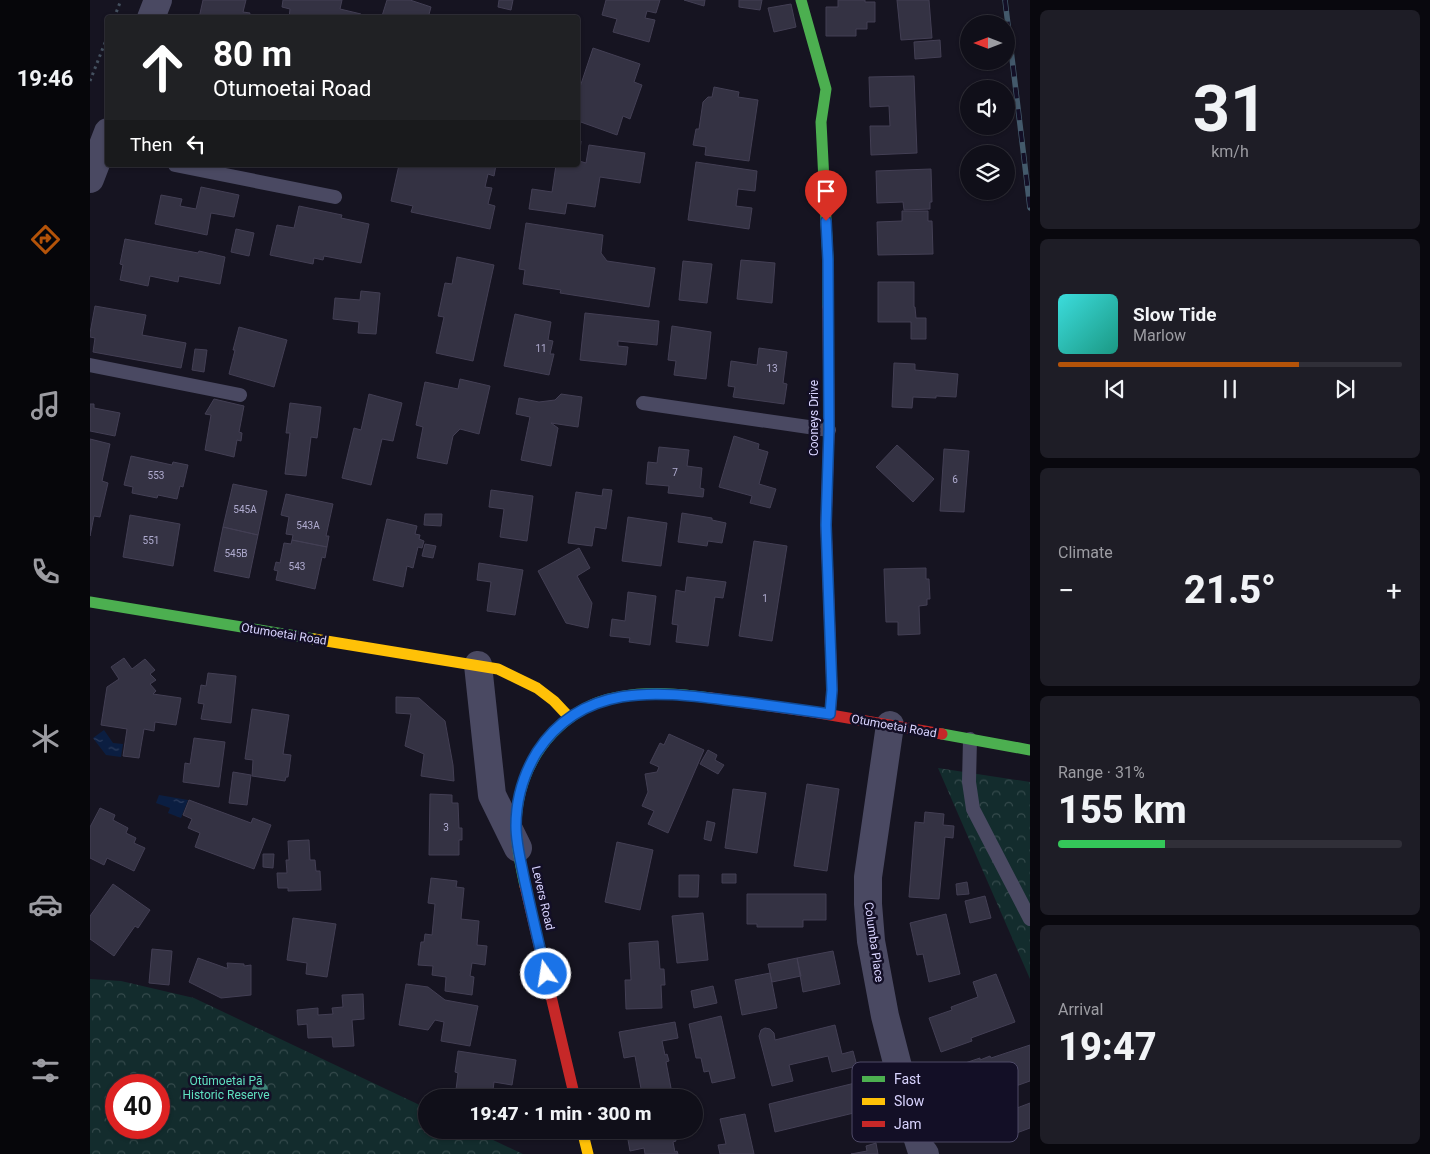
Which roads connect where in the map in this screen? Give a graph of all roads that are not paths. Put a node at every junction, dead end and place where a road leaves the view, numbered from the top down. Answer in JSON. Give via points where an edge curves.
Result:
{"nodes":[{"id":1,"x":158,"y":0,"type":"edge"},
{"id":2,"x":801,"y":0,"type":"edge"},
{"id":3,"x":152,"y":15,"type":"edge"},
{"id":4,"x":105,"y":145,"type":"edge"},
{"id":5,"x":185,"y":167,"type":"edge"},
{"id":6,"x":90,"y":179,"type":"edge"},
{"id":7,"x":335,"y":197,"type":"dead end"},
{"id":8,"x":90,"y":365,"type":"edge"},
{"id":9,"x":240,"y":395,"type":"dead end"},
{"id":10,"x":643,"y":403,"type":"dead end"},
{"id":11,"x":829,"y":430,"type":"junction"},
{"id":12,"x":90,"y":602,"type":"edge"},
{"id":13,"x":478,"y":665,"type":"junction"},
{"id":14,"x":830,"y":714,"type":"junction"},
{"id":15,"x":569,"y":717,"type":"junction"},
{"id":16,"x":890,"y":725,"type":"junction"},
{"id":17,"x":970,"y":739,"type":"junction"},
{"id":18,"x":1030,"y":750,"type":"edge"},
{"id":19,"x":518,"y":848,"type":"junction"},
{"id":20,"x":1030,"y":919,"type":"edge"},
{"id":21,"x":897,"y":1062,"type":"edge"},
{"id":22,"x":572,"y":1089,"type":"edge"},
{"id":23,"x":584,"y":1139,"type":"edge"},
{"id":24,"x":919,"y":1142,"type":"edge"},
{"id":25,"x":588,"y":1154,"type":"edge"},
{"id":26,"x":925,"y":1154,"type":"edge"}],
"edges":[{"from":1,"to":3,"type":"street"},
{"from":2,"to":11,"type":"street","name":"Cooneys Drive","via":[[826,89],[821,122],[828,260]]},
{"from":4,"to":6,"type":"street"},
{"from":5,"to":7,"type":"lane"},
{"from":8,"to":9,"type":"lane"},
{"from":10,"to":11,"type":"lane"},
{"from":11,"to":14,"type":"street","name":"Cooneys Drive","via":[[826,525],[832,690]]},
{"from":12,"to":13,"type":"street","name":"Otumoetai Road"},
{"from":13,"to":15,"type":"street","name":"Otumoetai Road","via":[[498,669],[527,682],[555,700]]},
{"from":13,"to":19,"type":"street","via":[[492,794]]},
{"from":14,"to":15,"type":"street","name":"Otumoetai Road","via":[[714,698],[635,694],[594,704]]},
{"from":14,"to":16,"type":"street","name":"Otumoetai Road"},
{"from":15,"to":19,"type":"street","name":"Levers Road","via":[[543,743],[528,766],[517,807]]},
{"from":16,"to":17,"type":"street","name":"Otumoetai Road"},
{"from":16,"to":21,"type":"street","name":"Columba Place","via":[[868,877],[868,904],[871,941]]},
{"from":17,"to":18,"type":"street","name":"Otumoetai Road"},
{"from":17,"to":20,"type":"lane","via":[[969,782],[973,809]]},
{"from":19,"to":22,"type":"street","name":"Levers Road"},
{"from":23,"to":25,"type":"street"},
{"from":24,"to":26,"type":"street","name":"Columba Place"}]}
